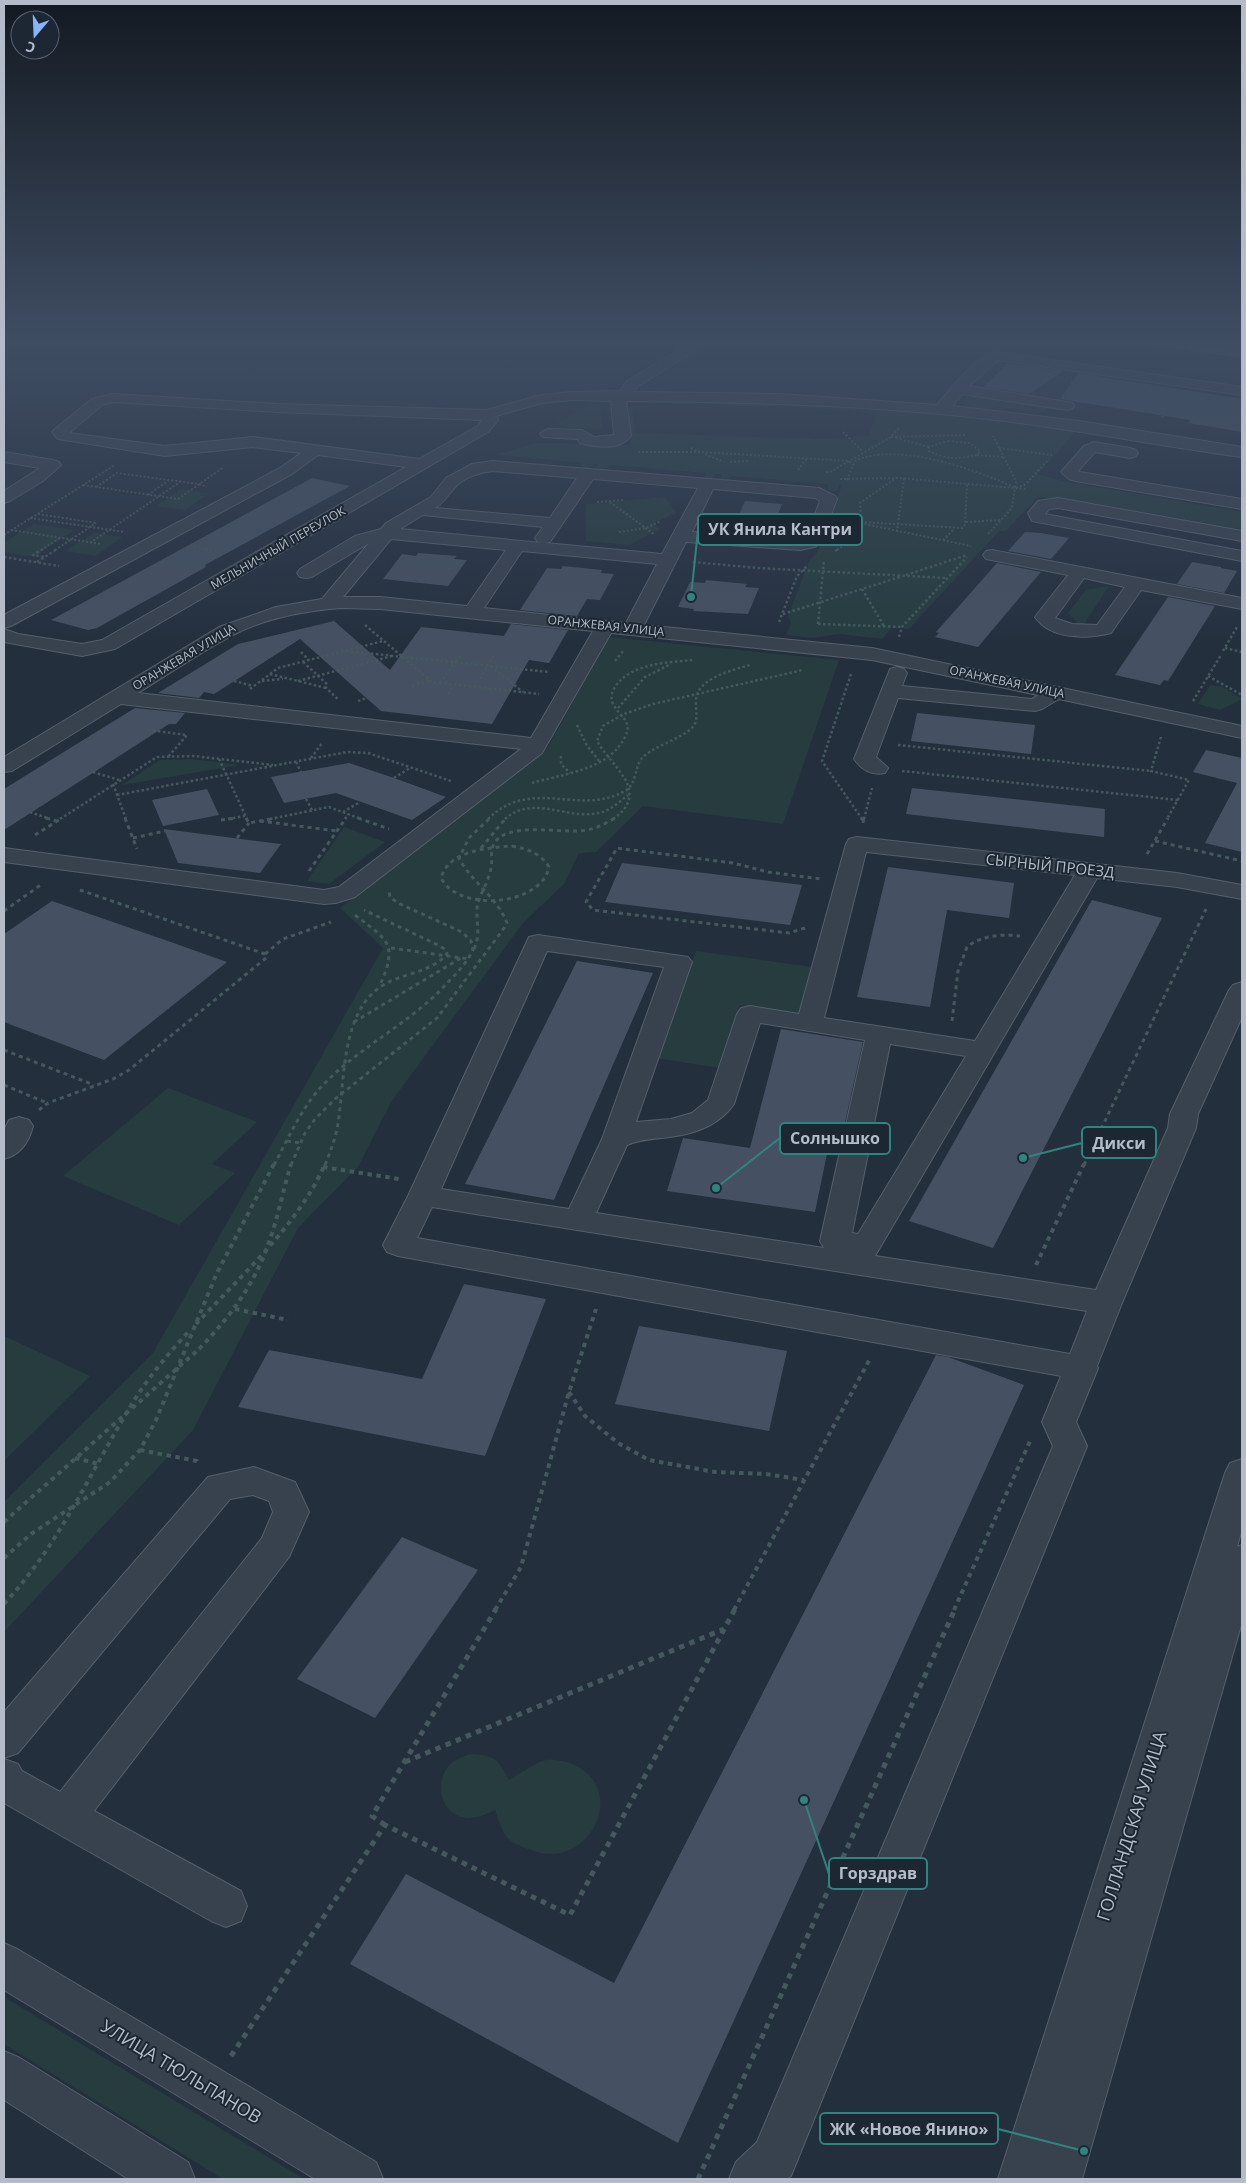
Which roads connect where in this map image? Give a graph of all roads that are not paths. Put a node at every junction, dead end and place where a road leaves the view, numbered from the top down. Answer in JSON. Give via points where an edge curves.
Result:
{"nodes":[{"id":1,"x":107,"y":443,"type":"edge"},
{"id":2,"x":237,"y":443,"type":"edge"},
{"id":3,"x":252,"y":443,"type":"edge"},
{"id":4,"x":458,"y":443,"type":"edge"},
{"id":5,"x":1185,"y":443,"type":"edge"},
{"id":6,"x":314,"y":450,"type":"junction"},
{"id":7,"x":1242,"y":452,"type":"edge"},
{"id":8,"x":1147,"y":455,"type":"dead end"},
{"id":9,"x":4,"y":457,"type":"edge"},
{"id":10,"x":420,"y":464,"type":"junction"},
{"id":11,"x":587,"y":474,"type":"junction"},
{"id":12,"x":708,"y":484,"type":"junction"},
{"id":13,"x":4,"y":498,"type":"edge"},
{"id":14,"x":1242,"y":504,"type":"edge"},
{"id":15,"x":421,"y":510,"type":"junction"},
{"id":16,"x":554,"y":524,"type":"junction"},
{"id":17,"x":387,"y":533,"type":"junction"},
{"id":18,"x":1242,"y":536,"type":"edge"},
{"id":19,"x":518,"y":545,"type":"junction"},
{"id":20,"x":538,"y":547,"type":"junction"},
{"id":21,"x":674,"y":548,"type":"junction"},
{"id":22,"x":992,"y":555,"type":"dead end"},
{"id":23,"x":1242,"y":556,"type":"edge"},
{"id":24,"x":1080,"y":572,"type":"junction"},
{"id":25,"x":306,"y":573,"type":"dead end"},
{"id":26,"x":1137,"y":583,"type":"junction"},
{"id":27,"x":329,"y":602,"type":"junction"},
{"id":28,"x":1242,"y":604,"type":"edge"},
{"id":29,"x":472,"y":612,"type":"junction"},
{"id":30,"x":4,"y":622,"type":"edge"},
{"id":31,"x":605,"y":626,"type":"junction"},
{"id":32,"x":632,"y":629,"type":"junction"},
{"id":33,"x":4,"y":635,"type":"edge"},
{"id":34,"x":900,"y":651,"type":"junction"},
{"id":35,"x":891,"y":691,"type":"junction"},
{"id":36,"x":1057,"y":692,"type":"junction"},
{"id":37,"x":117,"y":697,"type":"junction"},
{"id":38,"x":1242,"y":732,"type":"edge"},
{"id":39,"x":538,"y":745,"type":"junction"},
{"id":40,"x":4,"y":766,"type":"edge"},
{"id":41,"x":877,"y":768,"type":"road end"},
{"id":42,"x":4,"y":855,"type":"edge"},
{"id":43,"x":1089,"y":871,"type":"junction"},
{"id":44,"x":1242,"y":892,"type":"edge"},
{"id":45,"x":1242,"y":990,"type":"edge"},
{"id":46,"x":810,"y":1023,"type":"junction"},
{"id":47,"x":879,"y":1034,"type":"junction"},
{"id":48,"x":982,"y":1050,"type":"junction"},
{"id":49,"x":19,"y":1126,"type":"road end"},
{"id":50,"x":616,"y":1139,"type":"junction"},
{"id":51,"x":4,"y":1150,"type":"edge"},
{"id":52,"x":426,"y":1190,"type":"junction"},
{"id":53,"x":578,"y":1220,"type":"junction"},
{"id":54,"x":860,"y":1255,"type":"junction"},
{"id":55,"x":1106,"y":1303,"type":"junction"},
{"id":56,"x":1082,"y":1368,"type":"junction"},
{"id":57,"x":1242,"y":1473,"type":"edge"},
{"id":58,"x":1242,"y":1560,"type":"edge"},
{"id":59,"x":4,"y":1740,"type":"edge"},
{"id":60,"x":4,"y":1777,"type":"edge"},
{"id":61,"x":64,"y":1816,"type":"junction"},
{"id":62,"x":226,"y":1906,"type":"dead end"},
{"id":63,"x":4,"y":1965,"type":"edge"},
{"id":64,"x":4,"y":2074,"type":"edge"},
{"id":65,"x":171,"y":2179,"type":"edge"},
{"id":66,"x":359,"y":2179,"type":"edge"},
{"id":67,"x":753,"y":2179,"type":"edge"},
{"id":68,"x":1022,"y":2179,"type":"edge"},
{"id":69,"x":1058,"y":2179,"type":"edge"}],
"edges":[{"from":1,"to":2,"type":"street","via":[[175,451]]},
{"from":3,"to":6,"type":"street"},
{"from":4,"to":10,"type":"street","name":"МЕЛЬНИЧНЫЙ ПЕРЕУЛОК"},
{"from":5,"to":7,"type":"street"},
{"from":6,"to":10,"type":"street"},
{"from":6,"to":30,"type":"street","via":[[286,471]]},
{"from":8,"to":14,"type":"street","via":[[1089,449],[1069,472],[1075,476]]},
{"from":9,"to":13,"type":"street","via":[[53,465]]},
{"from":10,"to":33,"type":"street","name":"МЕЛЬНИЧНЫЙ ПЕРЕУЛОК","via":[[108,645],[82,650]]},
{"from":11,"to":12,"type":"street"},
{"from":11,"to":15,"type":"street","via":[[478,467],[452,481],[437,500]]},
{"from":11,"to":16,"type":"street"},
{"from":12,"to":21,"type":"street"},
{"from":12,"to":21,"type":"street","via":[[819,493],[829,498],[814,539],[800,545]]},
{"from":15,"to":16,"type":"street"},
{"from":15,"to":17,"type":"street"},
{"from":16,"to":20,"type":"street"},
{"from":17,"to":19,"type":"street"},
{"from":17,"to":25,"type":"street","via":[[361,540]]},
{"from":17,"to":27,"type":"street"},
{"from":18,"to":23,"type":"street","via":[[1058,503],[1044,505],[1036,514],[1044,519]]},
{"from":19,"to":20,"type":"street"},
{"from":19,"to":29,"type":"street"},
{"from":20,"to":21,"type":"street"},
{"from":21,"to":32,"type":"street"},
{"from":22,"to":24,"type":"street"},
{"from":24,"to":26,"type":"street"},
{"from":24,"to":26,"type":"street","via":[[1044,617],[1054,626],[1085,632],[1104,630]]},
{"from":26,"to":28,"type":"street"},
{"from":27,"to":29,"type":"street","name":"ОРАНЖЕВАЯ УЛИЦА","via":[[380,603]]},
{"from":27,"to":37,"type":"street","name":"ОРАНЖЕВАЯ УЛИЦА","via":[[276,612],[239,625]]},
{"from":29,"to":31,"type":"street","name":"ОРАНЖЕВАЯ УЛИЦА"},
{"from":31,"to":32,"type":"street","name":"ОРАНЖЕВАЯ УЛИЦА"},
{"from":31,"to":39,"type":"street"},
{"from":32,"to":34,"type":"street","name":"ОРАНЖЕВАЯ УЛИЦА","via":[[859,652]]},
{"from":34,"to":35,"type":"street"},
{"from":34,"to":36,"type":"street","name":"ОРАНЖЕВАЯ УЛИЦА"},
{"from":35,"to":36,"type":"street","via":[[1035,705]]},
{"from":35,"to":41,"type":"street","via":[[866,759]]},
{"from":36,"to":38,"type":"street","name":"ОРАНЖЕВАЯ УЛИЦА"},
{"from":37,"to":39,"type":"street"},
{"from":37,"to":40,"type":"street","name":"ОРАНЖЕВАЯ УЛИЦА"},
{"from":39,"to":42,"type":"street","via":[[347,892],[336,896]]},
{"from":43,"to":44,"type":"street","name":"СЫРНЫЙ ПРОЕЗД","via":[[1217,886]]},
{"from":43,"to":46,"type":"street","name":"СЫРНЫЙ ПРОЕЗД","via":[[857,844]]},
{"from":43,"to":48,"type":"street"},
{"from":45,"to":55,"type":"street","via":[[1184,1114],[1182,1128]]},
{"from":46,"to":47,"type":"street"},
{"from":46,"to":50,"type":"street","via":[[750,1014],[720,1104],[702,1119],[672,1128],[632,1132]]},
{"from":47,"to":48,"type":"street"},
{"from":47,"to":54,"type":"street","via":[[835,1241]]},
{"from":48,"to":54,"type":"street"},
{"from":49,"to":51,"type":"street","via":[[16,1137]]},
{"from":50,"to":52,"type":"street","via":[[679,962],[538,942]]},
{"from":50,"to":53,"type":"street"},
{"from":52,"to":53,"type":"street"},
{"from":52,"to":56,"type":"street","via":[[398,1245]]},
{"from":53,"to":54,"type":"street"},
{"from":54,"to":55,"type":"street","via":[[1024,1290]]},
{"from":55,"to":56,"type":"street"},
{"from":56,"to":67,"type":"street","via":[[1058,1422],[1070,1446],[774,2159]]},
{"from":57,"to":68,"type":"street","name":"ГОЛЛАНДСКАЯ УЛИЦА"},
{"from":58,"to":69,"type":"street","name":"ГОЛЛАНДСКАЯ УЛИЦА"},
{"from":59,"to":61,"type":"street","via":[[220,1487],[254,1481],[283,1492],[291,1512],[276,1547]]},
{"from":60,"to":61,"type":"street","via":[[8,1784]]},
{"from":61,"to":62,"type":"street"},
{"from":63,"to":66,"type":"street","name":"УЛИЦА ТЮЛЬПАНОВ"},
{"from":64,"to":65,"type":"street"}]}
